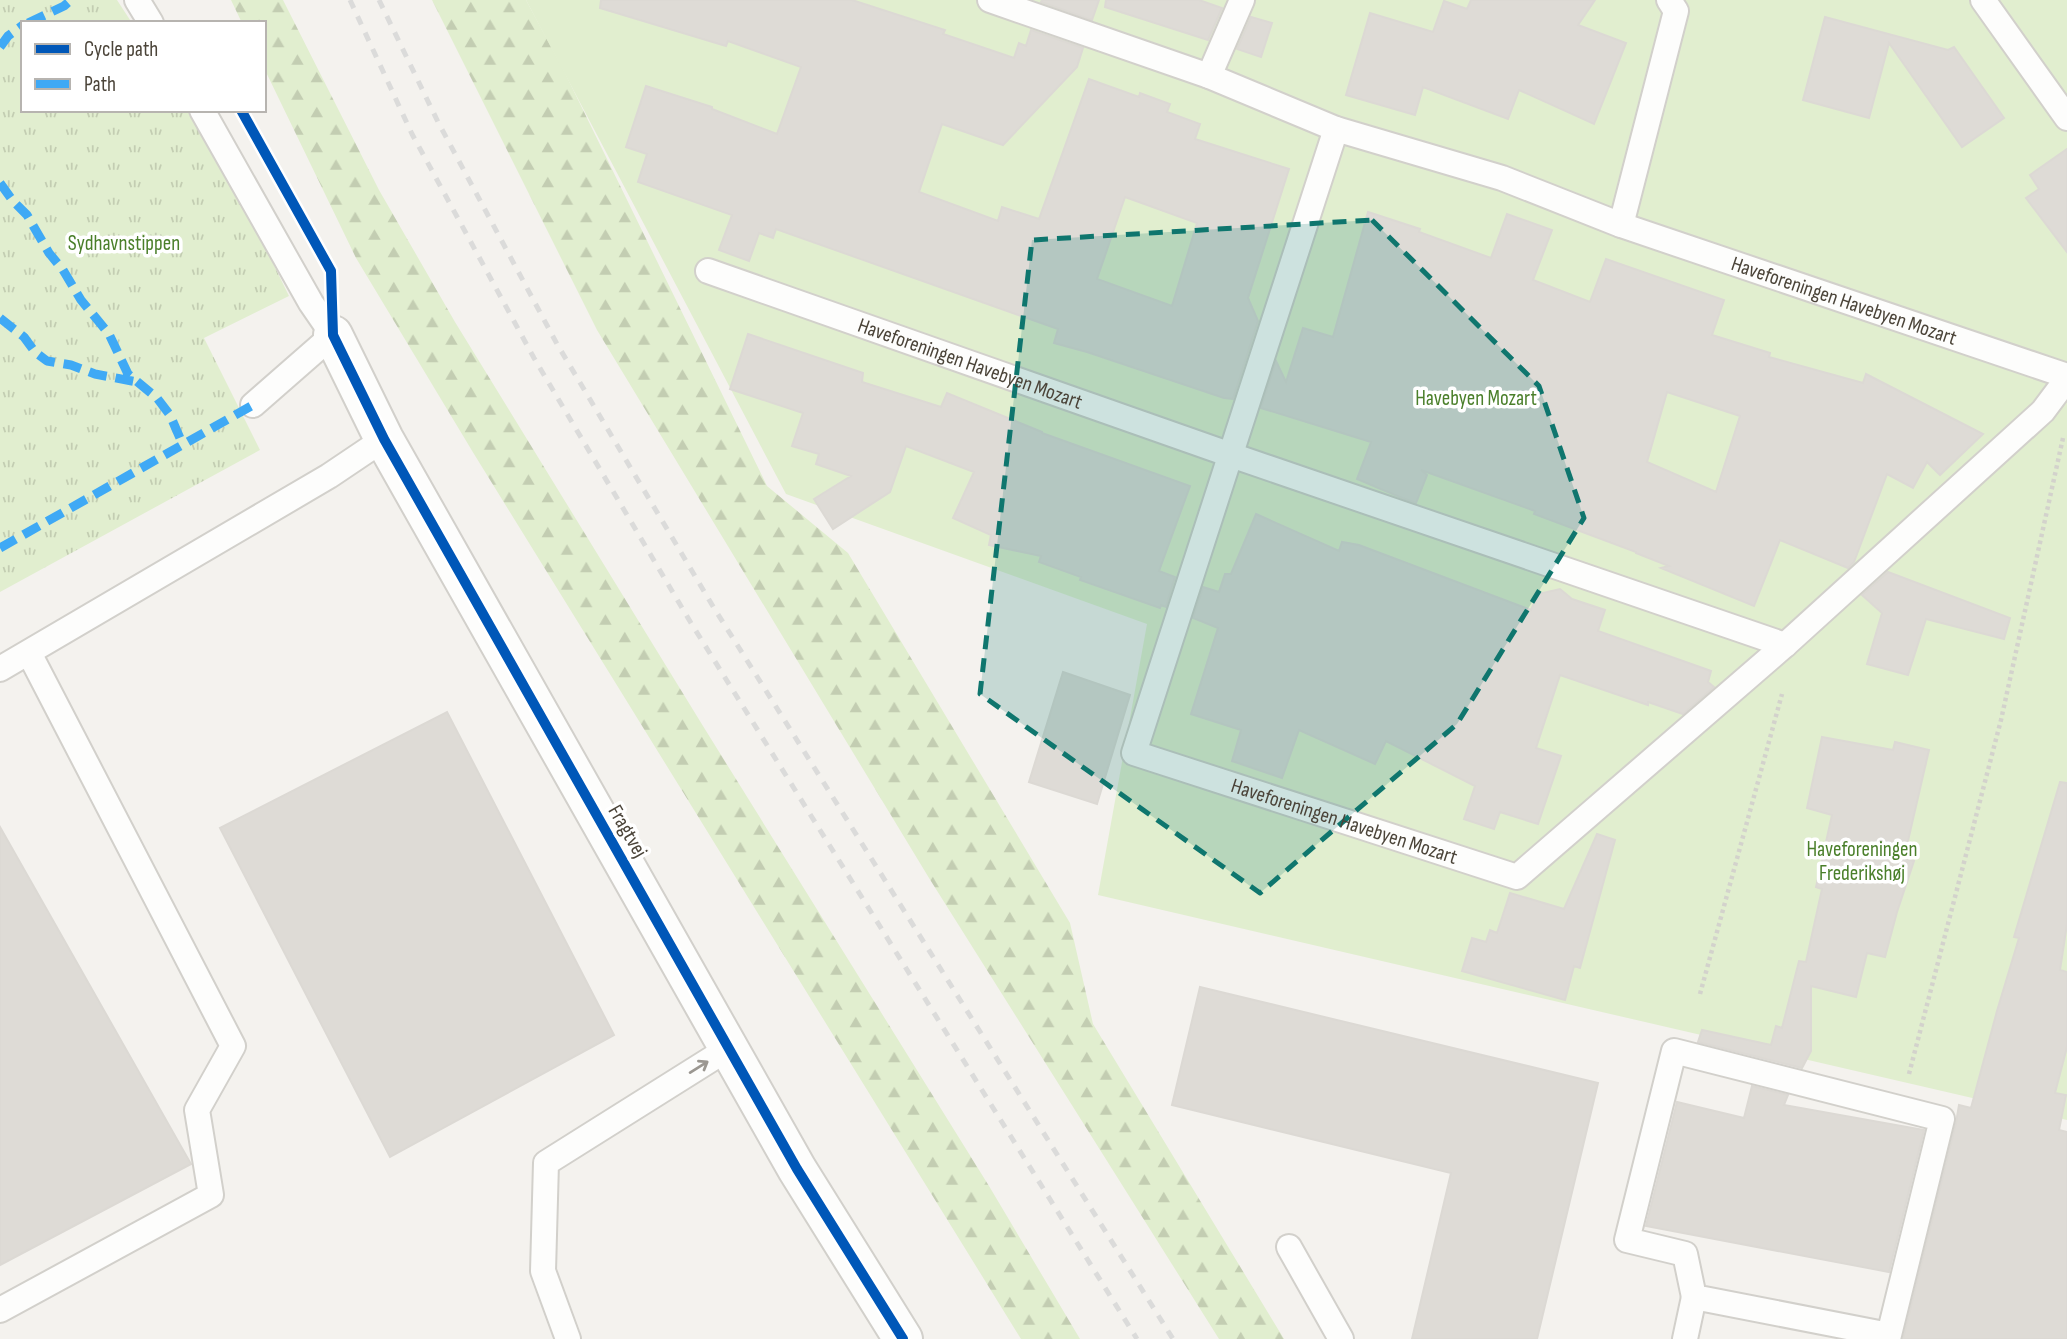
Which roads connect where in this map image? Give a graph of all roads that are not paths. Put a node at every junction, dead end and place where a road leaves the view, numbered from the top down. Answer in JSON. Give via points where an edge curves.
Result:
{"nodes":[{"id":1,"x":137,"y":0,"type":"edge"},
{"id":2,"x":990,"y":0,"type":"edge"},
{"id":3,"x":1242,"y":0,"type":"edge"},
{"id":4,"x":1668,"y":0,"type":"edge"},
{"id":5,"x":1983,"y":0,"type":"edge"},
{"id":6,"x":150,"y":21,"type":"edge"},
{"id":7,"x":1209,"y":76,"type":"junction"},
{"id":8,"x":203,"y":112,"type":"edge"},
{"id":9,"x":2067,"y":118,"type":"edge"},
{"id":10,"x":1336,"y":129,"type":"junction"},
{"id":11,"x":1621,"y":225,"type":"junction"},
{"id":12,"x":708,"y":271,"type":"dead end"},
{"id":13,"x":333,"y":335,"type":"junction"},
{"id":14,"x":2067,"y":378,"type":"edge"},
{"id":15,"x":253,"y":405,"type":"dead end"},
{"id":16,"x":384,"y":439,"type":"junction"},
{"id":17,"x":1231,"y":455,"type":"junction"},
{"id":18,"x":1785,"y":645,"type":"junction"},
{"id":19,"x":29,"y":653,"type":"junction"},
{"id":20,"x":0,"y":669,"type":"edge"},
{"id":21,"x":729,"y":1048,"type":"junction"},
{"id":22,"x":1289,"y":1247,"type":"dead end"},
{"id":23,"x":1694,"y":1297,"type":"junction"},
{"id":24,"x":0,"y":1310,"type":"edge"},
{"id":25,"x":1889,"y":1337,"type":"edge"},
{"id":26,"x":568,"y":1339,"type":"edge"},
{"id":27,"x":903,"y":1339,"type":"edge"},
{"id":28,"x":1340,"y":1339,"type":"edge"},
{"id":29,"x":1685,"y":1339,"type":"edge"}],
"edges":[{"from":1,"to":6,"type":"lane"},
{"from":2,"to":7,"type":"lane","name":"Haveforeningen Havebyen Mozart"},
{"from":3,"to":7,"type":"lane"},
{"from":4,"to":11,"type":"lane","via":[[1676,11]]},
{"from":5,"to":9,"type":"lane"},
{"from":7,"to":10,"type":"lane","name":"Haveforeningen Havebyen Mozart"},
{"from":8,"to":13,"type":"lane"},
{"from":10,"to":11,"type":"lane","name":"Haveforeningen Havebyen Mozart","via":[[1502,178]]},
{"from":10,"to":17,"type":"lane","name":"Haveforeningen Havebyen Mozart"},
{"from":11,"to":14,"type":"lane","name":"Haveforeningen Havebyen Mozart"},
{"from":12,"to":17,"type":"lane","name":"Haveforeningen Havebyen Mozart"},
{"from":13,"to":15,"type":"lane"},
{"from":13,"to":16,"type":"street","name":"Fragtvej"},
{"from":14,"to":18,"type":"lane","name":"Haveforeningen Havebyen Mozart","via":[[2043,411]]},
{"from":16,"to":19,"type":"lane","via":[[330,476]]},
{"from":16,"to":21,"type":"street","name":"Fragtvej"},
{"from":17,"to":18,"type":"lane","name":"Haveforeningen Havebyen Mozart"},
{"from":17,"to":18,"type":"lane","name":"Haveforeningen Havebyen Mozart","via":[[1134,754],[1517,877]]},
{"from":19,"to":20,"type":"lane"},
{"from":19,"to":24,"type":"lane","via":[[233,1045],[197,1110],[211,1195]]},
{"from":26,"to":21,"type":"lane","one_way":true,"via":[[543,1271],[546,1163]]},
{"from":21,"to":27,"type":"street","name":"Fragtvej","via":[[797,1169]]},
{"from":22,"to":28,"type":"lane"},
{"from":23,"to":25,"type":"lane"},
{"from":23,"to":25,"type":"lane","via":[[1685,1254],[1627,1240],[1674,1051],[1942,1119]]},
{"from":23,"to":29,"type":"lane"}]}
